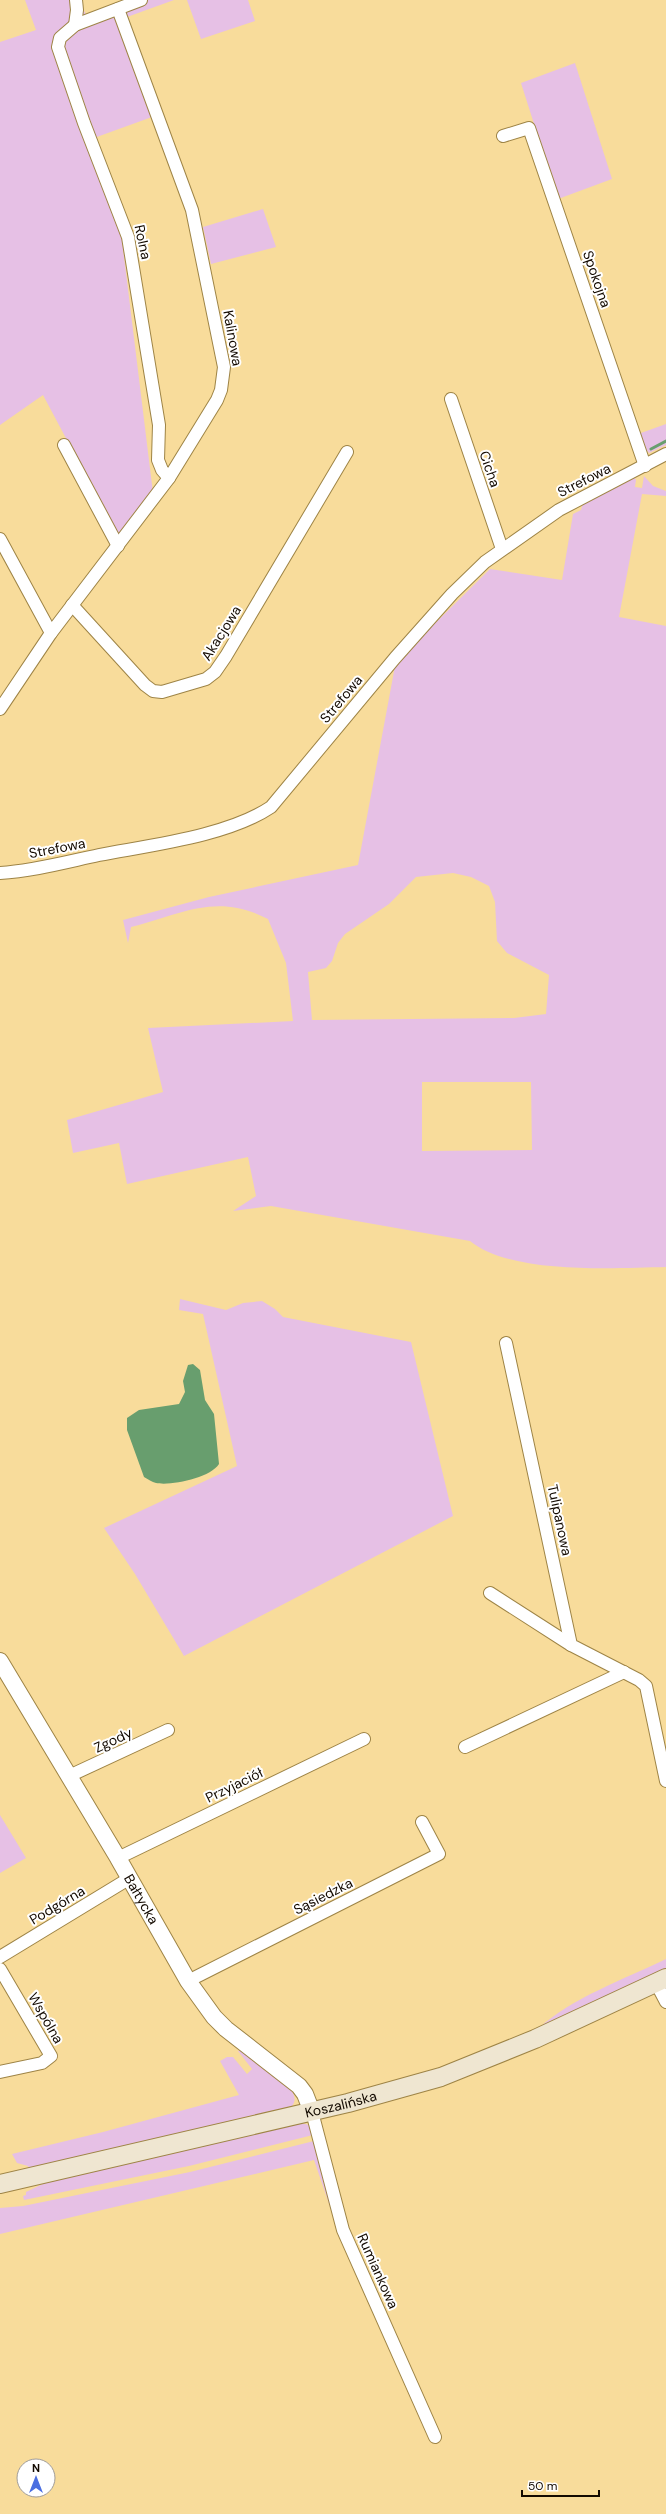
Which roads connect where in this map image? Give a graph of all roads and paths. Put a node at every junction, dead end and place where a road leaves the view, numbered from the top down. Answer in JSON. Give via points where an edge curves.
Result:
{"nodes":[{"id":1,"x":76,"y":0,"type":"edge"},
{"id":2,"x":141,"y":0,"type":"edge"},
{"id":3,"x":118,"y":9,"type":"junction"},
{"id":4,"x":75,"y":25,"type":"junction"},
{"id":5,"x":503,"y":136,"type":"dead end"},
{"id":6,"x":451,"y":399,"type":"dead end"},
{"id":7,"x":64,"y":445,"type":"dead end"},
{"id":8,"x":347,"y":452,"type":"dead end"},
{"id":9,"x":666,"y":454,"type":"edge"},
{"id":10,"x":645,"y":466,"type":"junction"},
{"id":11,"x":169,"y":478,"type":"junction"},
{"id":12,"x":0,"y":539,"type":"edge"},
{"id":13,"x":118,"y":546,"type":"junction"},
{"id":14,"x":502,"y":549,"type":"junction"},
{"id":15,"x":72,"y":605,"type":"junction"},
{"id":16,"x":51,"y":633,"type":"junction"},
{"id":17,"x":0,"y":708,"type":"edge"},
{"id":18,"x":0,"y":873,"type":"edge"},
{"id":19,"x":506,"y":1343,"type":"dead end"},
{"id":20,"x":490,"y":1593,"type":"dead end"},
{"id":21,"x":571,"y":1645,"type":"junction"},
{"id":22,"x":0,"y":1661,"type":"edge"},
{"id":23,"x":624,"y":1672,"type":"junction"},
{"id":24,"x":168,"y":1730,"type":"dead end"},
{"id":25,"x":364,"y":1739,"type":"dead end"},
{"id":26,"x":465,"y":1747,"type":"dead end"},
{"id":27,"x":69,"y":1776,"type":"junction"},
{"id":28,"x":666,"y":1781,"type":"edge"},
{"id":29,"x":422,"y":1822,"type":"dead end"},
{"id":30,"x":118,"y":1858,"type":"junction"},
{"id":31,"x":130,"y":1878,"type":"junction"},
{"id":32,"x":0,"y":1957,"type":"edge"},
{"id":33,"x":0,"y":1969,"type":"edge"},
{"id":34,"x":661,"y":1980,"type":"edge"},
{"id":35,"x":188,"y":1981,"type":"junction"},
{"id":36,"x":666,"y":2002,"type":"edge"},
{"id":37,"x":0,"y":2072,"type":"edge"},
{"id":38,"x":312,"y":2112,"type":"junction"},
{"id":39,"x":0,"y":2184,"type":"edge"},
{"id":40,"x":435,"y":2437,"type":"dead end"}],
"edges":[{"from":1,"to":4,"type":"street"},
{"from":2,"to":3,"type":"street"},
{"from":3,"to":4,"type":"street"},
{"from":3,"to":11,"type":"street","name":"Kalinowa","via":[[192,210],[224,367],[217,400]]},
{"from":4,"to":11,"type":"street","name":"Rolna","via":[[60,38],[58,47],[128,237],[159,425],[158,460]]},
{"from":5,"to":10,"type":"street","name":"Spokojna","via":[[529,128]]},
{"from":6,"to":14,"type":"street","name":"Cicha"},
{"from":7,"to":13,"type":"street"},
{"from":8,"to":15,"type":"street","name":"Akacjowa","via":[[226,656],[215,672],[206,679],[162,692],[153,691]]},
{"from":9,"to":10,"type":"street","name":"Strefowa"},
{"from":10,"to":14,"type":"street","name":"Strefowa","via":[[559,510]]},
{"from":11,"to":13,"type":"street","name":"Kalinowa"},
{"from":12,"to":16,"type":"street"},
{"from":13,"to":15,"type":"street","name":"Kalinowa"},
{"from":14,"to":18,"type":"street","name":"Strefowa","via":[[447,600],[375,681],[287,789],[271,807],[255,818],[240,825],[156,844]]},
{"from":15,"to":16,"type":"street","name":"Kalinowa"},
{"from":16,"to":17,"type":"street","name":"Kalinowa"},
{"from":19,"to":21,"type":"street","name":"Tulipanowa"},
{"from":20,"to":21,"type":"street"},
{"from":21,"to":23,"type":"street"},
{"from":22,"to":27,"type":"street","name":"Bałtycka"},
{"from":23,"to":26,"type":"street"},
{"from":23,"to":28,"type":"street","via":[[646,1686]]},
{"from":24,"to":27,"type":"street","name":"Zgody"},
{"from":25,"to":30,"type":"street","name":"Przyjaciół"},
{"from":27,"to":30,"type":"street","name":"Bałtycka"},
{"from":29,"to":35,"type":"street","name":"Sąsiedzka","via":[[439,1854]]},
{"from":30,"to":31,"type":"street","name":"Bałtycka"},
{"from":31,"to":32,"type":"street","name":"Podgórna"},
{"from":31,"to":35,"type":"street","name":"Bałtycka"},
{"from":33,"to":37,"type":"street","name":"Wspólna","via":[[51,2056],[42,2063]]},
{"from":34,"to":36,"type":"street"},
{"from":34,"to":38,"type":"main road","name":"Koszalińska","via":[[479,2063],[406,2087]]},
{"from":35,"to":38,"type":"street","name":"Bałtycka","via":[[226,2029],[298,2086],[305,2094]]},
{"from":38,"to":39,"type":"main road","name":"Koszalińska"},
{"from":38,"to":40,"type":"street","name":"Rumiankowa","via":[[343,2230]]}]}
